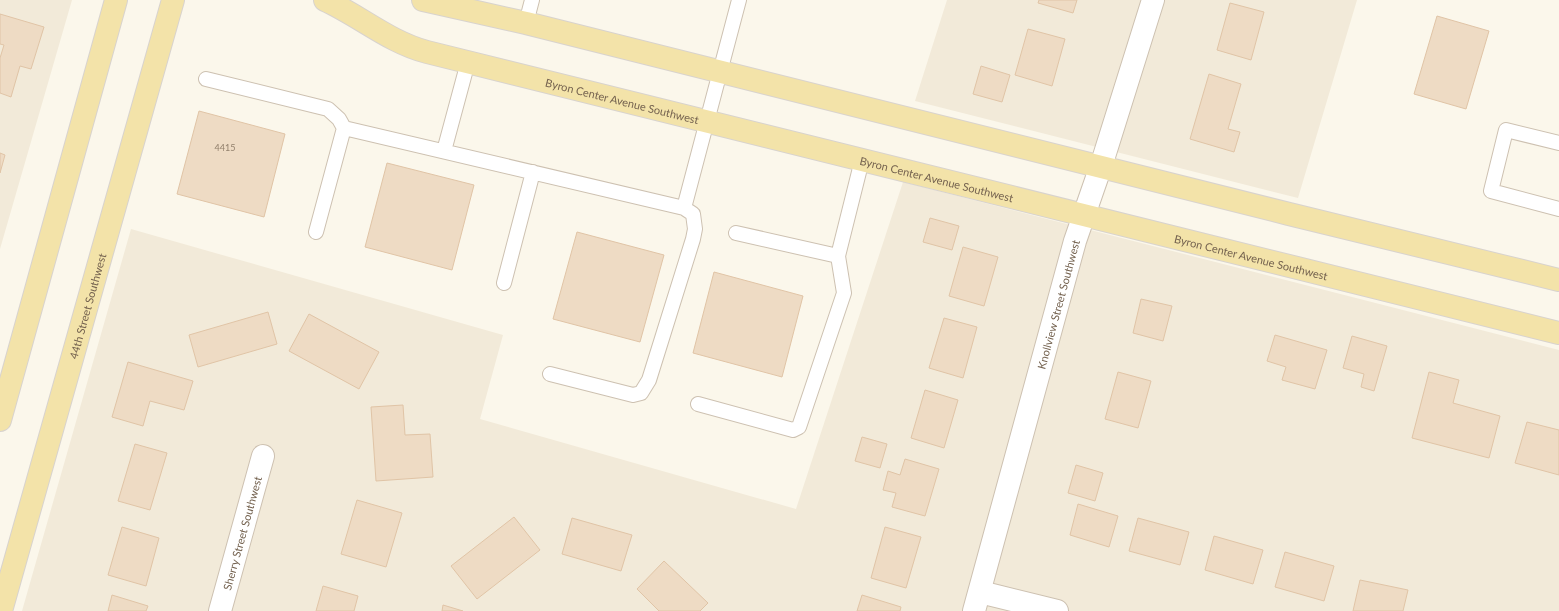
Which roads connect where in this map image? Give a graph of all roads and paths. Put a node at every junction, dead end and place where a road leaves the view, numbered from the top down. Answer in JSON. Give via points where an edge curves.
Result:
{"nodes":[{"id":1,"x":116,"y":0,"type":"edge"},
{"id":2,"x":173,"y":0,"type":"edge"},
{"id":3,"x":325,"y":0,"type":"edge"},
{"id":4,"x":329,"y":0,"type":"edge"},
{"id":5,"x":361,"y":0,"type":"edge"},
{"id":6,"x":423,"y":0,"type":"edge"},
{"id":7,"x":532,"y":0,"type":"edge"},
{"id":8,"x":739,"y":0,"type":"edge"},
{"id":9,"x":1153,"y":0,"type":"edge"},
{"id":10,"x":526,"y":23,"type":"junction"},
{"id":11,"x":468,"y":62,"type":"junction"},
{"id":12,"x":719,"y":71,"type":"junction"},
{"id":13,"x":206,"y":80,"type":"dead end"},
{"id":14,"x":706,"y":122,"type":"junction"},
{"id":15,"x":344,"y":128,"type":"junction"},
{"id":16,"x":1559,"y":143,"type":"edge"},
{"id":17,"x":444,"y":151,"type":"junction"},
{"id":18,"x":862,"y":160,"type":"junction"},
{"id":19,"x":1101,"y":166,"type":"junction"},
{"id":20,"x":533,"y":172,"type":"junction"},
{"id":21,"x":684,"y":208,"type":"junction"},
{"id":22,"x":1559,"y":209,"type":"edge"},
{"id":23,"x":1084,"y":215,"type":"junction"},
{"id":24,"x":316,"y":232,"type":"dead end"},
{"id":25,"x":736,"y":233,"type":"dead end"},
{"id":26,"x":838,"y":256,"type":"junction"},
{"id":27,"x":1559,"y":280,"type":"edge"},
{"id":28,"x":504,"y":283,"type":"dead end"},
{"id":29,"x":1559,"y":333,"type":"edge"},
{"id":30,"x":550,"y":374,"type":"dead end"},
{"id":31,"x":698,"y":404,"type":"dead end"},
{"id":32,"x":0,"y":420,"type":"edge"},
{"id":33,"x":263,"y":456,"type":"dead end"},
{"id":34,"x":977,"y":601,"type":"edge"},
{"id":35,"x":1,"y":611,"type":"edge"},
{"id":36,"x":220,"y":611,"type":"edge"},
{"id":37,"x":1057,"y":611,"type":"edge"}],
"edges":[{"from":1,"to":32,"type":"main road"},
{"from":2,"to":35,"type":"main road","name":"44th Street Southwest"},
{"from":3,"to":11,"type":"main road","name":"Byron Center Avenue Southwest","via":[[402,44]]},
{"from":4,"to":5,"type":"main road"},
{"from":6,"to":10,"type":"main road"},
{"from":7,"to":10,"type":"lane"},
{"from":8,"to":12,"type":"lane"},
{"from":9,"to":19,"type":"street","name":"Knollview Street Southwest"},
{"from":10,"to":12,"type":"main road"},
{"from":11,"to":14,"type":"main road","name":"Byron Center Avenue Southwest"},
{"from":11,"to":17,"type":"lane"},
{"from":12,"to":14,"type":"lane"},
{"from":12,"to":19,"type":"main road"},
{"from":13,"to":15,"type":"lane","via":[[328,109],[334,113]]},
{"from":14,"to":18,"type":"main road","name":"Byron Center Avenue Southwest"},
{"from":14,"to":21,"type":"lane"},
{"from":15,"to":17,"type":"lane"},
{"from":15,"to":24,"type":"lane"},
{"from":16,"to":22,"type":"lane","via":[[1506,130],[1491,191]]},
{"from":17,"to":20,"type":"lane"},
{"from":18,"to":23,"type":"main road","name":"Byron Center Avenue Southwest"},
{"from":18,"to":26,"type":"lane"},
{"from":19,"to":23,"type":"street","name":"Knollview Street Southwest"},
{"from":19,"to":27,"type":"main road"},
{"from":20,"to":21,"type":"lane"},
{"from":20,"to":28,"type":"lane"},
{"from":21,"to":30,"type":"lane","via":[[693,214],[693,239],[649,380],[641,393],[633,395]]},
{"from":23,"to":29,"type":"main road","name":"Byron Center Avenue Southwest"},
{"from":23,"to":34,"type":"street","name":"Knollview Street Southwest"},
{"from":25,"to":26,"type":"lane"},
{"from":26,"to":31,"type":"lane","via":[[844,293],[799,427],[793,430]]},
{"from":33,"to":36,"type":"street","name":"Sherry Street Southwest"},
{"from":34,"to":37,"type":"street"}]}
